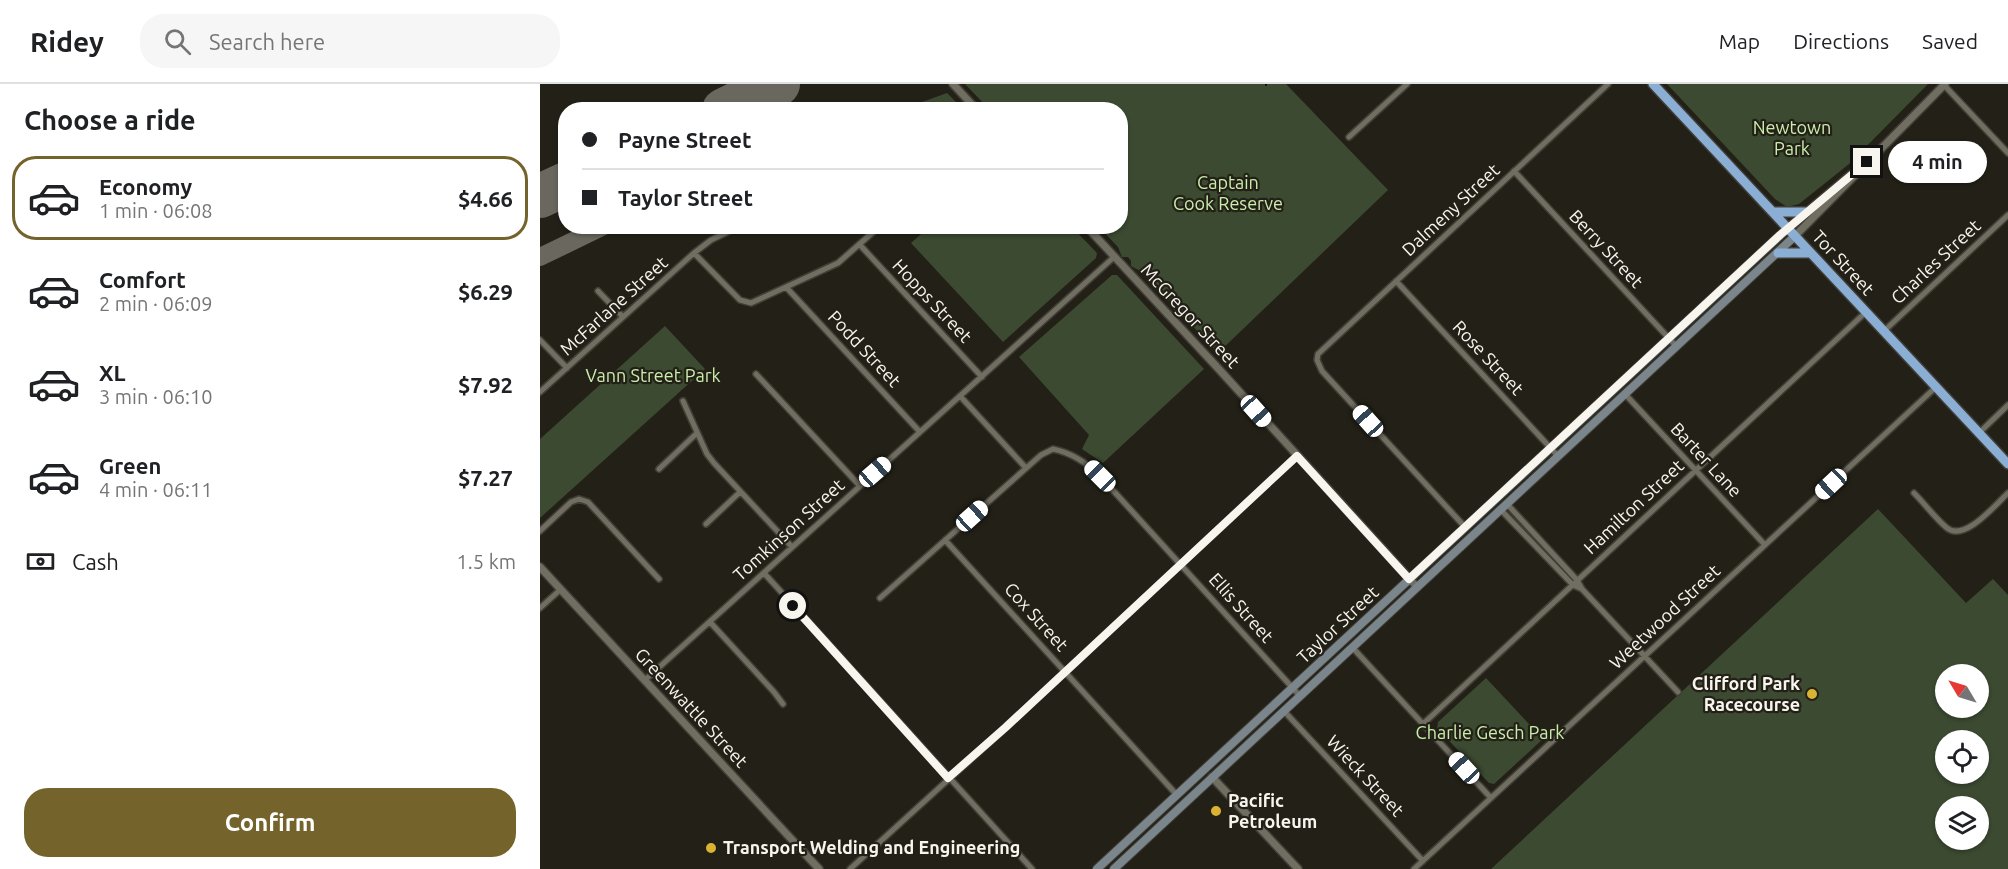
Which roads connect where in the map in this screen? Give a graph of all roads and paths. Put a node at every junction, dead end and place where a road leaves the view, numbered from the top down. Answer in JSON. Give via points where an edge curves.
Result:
{"nodes":[{"id":1,"x":953,"y":84,"type":"edge"},
{"id":2,"x":1407,"y":84,"type":"edge"},
{"id":3,"x":1608,"y":84,"type":"edge"},
{"id":4,"x":1653,"y":84,"type":"edge"},
{"id":5,"x":1944,"y":84,"type":"edge"},
{"id":6,"x":970,"y":102,"type":"edge"},
{"id":7,"x":1349,"y":137,"type":"dead end"},
{"id":8,"x":2008,"y":153,"type":"edge"},
{"id":9,"x":1867,"y":162,"type":"junction"},
{"id":10,"x":1514,"y":171,"type":"junction"},
{"id":11,"x":1773,"y":212,"type":"junction"},
{"id":12,"x":1806,"y":212,"type":"junction"},
{"id":13,"x":2008,"y":215,"type":"edge"},
{"id":14,"x":1788,"y":228,"type":"junction"},
{"id":15,"x":723,"y":234,"type":"edge"},
{"id":16,"x":872,"y":234,"type":"edge"},
{"id":17,"x":1093,"y":234,"type":"edge"},
{"id":18,"x":1795,"y":236,"type":"junction"},
{"id":19,"x":860,"y":245,"type":"junction"},
{"id":20,"x":694,"y":253,"type":"junction"},
{"id":21,"x":1778,"y":253,"type":"junction"},
{"id":22,"x":1810,"y":253,"type":"junction"},
{"id":23,"x":1114,"y":257,"type":"junction"},
{"id":24,"x":1396,"y":281,"type":"junction"},
{"id":25,"x":786,"y":287,"type":"junction"},
{"id":26,"x":598,"y":291,"type":"dead end"},
{"id":27,"x":1866,"y":312,"type":"junction"},
{"id":28,"x":623,"y":317,"type":"junction"},
{"id":29,"x":1884,"y":331,"type":"junction"},
{"id":30,"x":1669,"y":338,"type":"junction"},
{"id":31,"x":540,"y":340,"type":"edge"},
{"id":32,"x":1677,"y":347,"type":"junction"},
{"id":33,"x":567,"y":368,"type":"junction"},
{"id":34,"x":756,"y":374,"type":"dead end"},
{"id":35,"x":982,"y":377,"type":"junction"},
{"id":36,"x":1936,"y":387,"type":"junction"},
{"id":37,"x":540,"y":392,"type":"edge"},
{"id":38,"x":1625,"y":394,"type":"junction"},
{"id":39,"x":960,"y":396,"type":"junction"},
{"id":40,"x":683,"y":401,"type":"dead end"},
{"id":41,"x":2008,"y":405,"type":"edge"},
{"id":42,"x":920,"y":432,"type":"junction"},
{"id":43,"x":697,"y":433,"type":"junction"},
{"id":44,"x":1978,"y":433,"type":"junction"},
{"id":45,"x":1550,"y":448,"type":"junction"},
{"id":46,"x":1297,"y":456,"type":"junction"},
{"id":47,"x":1558,"y":456,"type":"junction"},
{"id":48,"x":2008,"y":464,"type":"edge"},
{"id":49,"x":1026,"y":468,"type":"junction"},
{"id":50,"x":659,"y":469,"type":"dead end"},
{"id":51,"x":1695,"y":470,"type":"junction"},
{"id":52,"x":860,"y":486,"type":"junction"},
{"id":53,"x":740,"y":492,"type":"junction"},
{"id":54,"x":1914,"y":493,"type":"dead end"},
{"id":55,"x":2008,"y":493,"type":"edge"},
{"id":56,"x":1504,"y":506,"type":"junction"},
{"id":57,"x":706,"y":524,"type":"dead end"},
{"id":58,"x":1465,"y":527,"type":"junction"},
{"id":59,"x":540,"y":531,"type":"edge"},
{"id":60,"x":945,"y":540,"type":"junction"},
{"id":61,"x":1765,"y":545,"type":"junction"},
{"id":62,"x":792,"y":547,"type":"junction"},
{"id":63,"x":1181,"y":564,"type":"junction"},
{"id":64,"x":540,"y":567,"type":"edge"},
{"id":65,"x":764,"y":573,"type":"junction"},
{"id":66,"x":659,"y":579,"type":"dead end"},
{"id":67,"x":1409,"y":579,"type":"junction"},
{"id":68,"x":1575,"y":582,"type":"junction"},
{"id":69,"x":1417,"y":587,"type":"junction"},
{"id":70,"x":561,"y":589,"type":"junction"},
{"id":71,"x":880,"y":598,"type":"dead end"},
{"id":72,"x":540,"y":608,"type":"edge"},
{"id":73,"x":710,"y":622,"type":"junction"},
{"id":74,"x":1352,"y":647,"type":"junction"},
{"id":75,"x":1644,"y":657,"type":"junction"},
{"id":76,"x":1065,"y":671,"type":"junction"},
{"id":77,"x":645,"y":680,"type":"junction"},
{"id":78,"x":1293,"y":687,"type":"junction"},
{"id":79,"x":1678,"y":692,"type":"dead end"},
{"id":80,"x":1300,"y":696,"type":"junction"},
{"id":81,"x":783,"y":704,"type":"dead end"},
{"id":82,"x":1284,"y":711,"type":"junction"},
{"id":83,"x":1423,"y":724,"type":"junction"},
{"id":84,"x":1212,"y":777,"type":"junction"},
{"id":85,"x":948,"y":778,"type":"junction"},
{"id":86,"x":1176,"y":794,"type":"junction"},
{"id":87,"x":1491,"y":798,"type":"junction"},
{"id":88,"x":1423,"y":861,"type":"junction"},
{"id":89,"x":1117,"y":868,"type":"edge"},
{"id":90,"x":819,"y":869,"type":"edge"},
{"id":91,"x":850,"y":869,"type":"edge"},
{"id":92,"x":1032,"y":869,"type":"edge"},
{"id":93,"x":1097,"y":869,"type":"edge"},
{"id":94,"x":1298,"y":869,"type":"edge"},
{"id":95,"x":1414,"y":869,"type":"edge"}],
"edges":[{"from":1,"to":6,"type":"street"},
{"from":2,"to":7,"type":"street"},
{"from":3,"to":10,"type":"street","name":"Dalmeny Street"},
{"from":4,"to":11,"type":"highway","name":"Tor Street"},
{"from":5,"to":8,"type":"street"},
{"from":5,"to":9,"type":"street","name":"Taylor Street"},
{"from":9,"to":12,"type":"street","name":"Taylor Street"},
{"from":9,"to":18,"type":"street","name":"Taylor Street"},
{"from":10,"to":24,"type":"street","name":"Dalmeny Street"},
{"from":10,"to":30,"type":"street","name":"Berry Street"},
{"from":11,"to":12,"type":"highway"},
{"from":11,"to":14,"type":"highway","name":"Tor Street"},
{"from":12,"to":14,"type":"street","name":"Taylor Street"},
{"from":13,"to":29,"type":"street","name":"Charles Street"},
{"from":14,"to":18,"type":"highway","name":"Tor Street"},
{"from":14,"to":30,"type":"main road","name":"Taylor Street"},
{"from":15,"to":20,"type":"street","name":"McFarlane Street"},
{"from":16,"to":19,"type":"street"},
{"from":17,"to":23,"type":"street","name":"McGregor Street"},
{"from":18,"to":21,"type":"main road","name":"Taylor Street"},
{"from":18,"to":22,"type":"highway","name":"Tor Street"},
{"from":19,"to":25,"type":"street","via":[[838,263]]},
{"from":19,"to":35,"type":"street","name":"Hopps Street"},
{"from":20,"to":25,"type":"street","via":[[740,300],[751,303]]},
{"from":20,"to":28,"type":"street","name":"McFarlane Street"},
{"from":21,"to":22,"type":"highway"},
{"from":21,"to":32,"type":"main road","name":"Taylor Street"},
{"from":22,"to":27,"type":"highway","name":"Tor Street"},
{"from":23,"to":35,"type":"street","name":"Tomkinson Street"},
{"from":23,"to":46,"type":"street","name":"McGregor Street"},
{"from":24,"to":45,"type":"street","name":"Rose Street"},
{"from":24,"to":58,"type":"street","name":"Dalmeny Street","via":[[1323,349],[1317,360]]},
{"from":25,"to":42,"type":"street","name":"Podd Street"},
{"from":26,"to":28,"type":"street"},
{"from":27,"to":29,"type":"highway","name":"Tor Street"},
{"from":27,"to":51,"type":"street","name":"Hamilton Street"},
{"from":28,"to":33,"type":"street","name":"McFarlane Street"},
{"from":29,"to":36,"type":"highway","name":"Tor Street"},
{"from":30,"to":32,"type":"street","name":"Berry Street"},
{"from":30,"to":45,"type":"main road","name":"Taylor Street"},
{"from":31,"to":33,"type":"street"},
{"from":32,"to":38,"type":"main road","name":"Taylor Street"},
{"from":33,"to":37,"type":"street","name":"McFarlane Street"},
{"from":34,"to":52,"type":"street"},
{"from":35,"to":39,"type":"street","name":"Tomkinson Street"},
{"from":36,"to":44,"type":"highway","name":"Tor Street"},
{"from":36,"to":61,"type":"street","name":"Weetwood Street"},
{"from":38,"to":47,"type":"main road","name":"Taylor Street"},
{"from":38,"to":51,"type":"street","name":"Barter Lane"},
{"from":39,"to":42,"type":"street","name":"Tomkinson Street"},
{"from":39,"to":49,"type":"street"},
{"from":40,"to":43,"type":"street"},
{"from":41,"to":44,"type":"street"},
{"from":42,"to":52,"type":"street","name":"Tomkinson Street"},
{"from":43,"to":50,"type":"street"},
{"from":43,"to":53,"type":"street","via":[[714,463]]},
{"from":44,"to":48,"type":"highway","name":"Tor Street"},
{"from":45,"to":47,"type":"street","name":"Rose Street"},
{"from":45,"to":58,"type":"main road","name":"Taylor Street"},
{"from":46,"to":63,"type":"street"},
{"from":46,"to":67,"type":"street","name":"McGregor Street"},
{"from":47,"to":56,"type":"main road","name":"Taylor Street"},
{"from":49,"to":60,"type":"street"},
{"from":49,"to":63,"type":"street","name":"Ellis Street","via":[[1053,449],[1067,452],[1091,467]]},
{"from":51,"to":61,"type":"street","name":"Barter Lane"},
{"from":51,"to":68,"type":"street","name":"Hamilton Street"},
{"from":52,"to":62,"type":"street","name":"Tomkinson Street"},
{"from":53,"to":57,"type":"street"},
{"from":53,"to":62,"type":"street"},
{"from":54,"to":55,"type":"street","via":[[1949,529],[1958,532],[1968,530]]},
{"from":56,"to":68,"type":"street"},
{"from":56,"to":69,"type":"main road","name":"Taylor Street"},
{"from":58,"to":67,"type":"main road","name":"Taylor Street"},
{"from":59,"to":66,"type":"street","via":[[571,502],[588,502]]},
{"from":60,"to":71,"type":"street"},
{"from":60,"to":76,"type":"street","name":"Cox Street"},
{"from":61,"to":75,"type":"street","name":"Weetwood Street"},
{"from":62,"to":65,"type":"street","name":"Tomkinson Street"},
{"from":63,"to":76,"type":"street"},
{"from":63,"to":78,"type":"street","name":"Ellis Street"},
{"from":64,"to":70,"type":"street","name":"Greenwattle Street"},
{"from":65,"to":73,"type":"street","name":"Tomkinson Street"},
{"from":65,"to":85,"type":"street"},
{"from":67,"to":69,"type":"street","name":"McGregor Street"},
{"from":67,"to":78,"type":"main road","name":"Taylor Street"},
{"from":68,"to":75,"type":"street"},
{"from":68,"to":83,"type":"street","name":"Hamilton Street"},
{"from":69,"to":74,"type":"main road","name":"Taylor Street"},
{"from":70,"to":72,"type":"street"},
{"from":70,"to":77,"type":"street","name":"Greenwattle Street"},
{"from":73,"to":77,"type":"street","name":"Tomkinson Street"},
{"from":73,"to":81,"type":"street"},
{"from":74,"to":80,"type":"main road","name":"Taylor Street"},
{"from":74,"to":83,"type":"street"},
{"from":75,"to":79,"type":"street"},
{"from":75,"to":87,"type":"street","name":"Weetwood Street"},
{"from":76,"to":85,"type":"street"},
{"from":76,"to":86,"type":"street","name":"Cox Street"},
{"from":77,"to":90,"type":"street","name":"Greenwattle Street"},
{"from":78,"to":80,"type":"street","name":"Ellis Street"},
{"from":78,"to":86,"type":"main road","name":"Taylor Street"},
{"from":80,"to":82,"type":"main road","name":"Taylor Street"},
{"from":82,"to":84,"type":"main road","name":"Taylor Street"},
{"from":82,"to":88,"type":"street","name":"Wieck Street"},
{"from":83,"to":87,"type":"street"},
{"from":84,"to":86,"type":"main road","via":[[1204,775],[1186,791]]},
{"from":84,"to":89,"type":"main road","name":"Taylor Street"},
{"from":84,"to":94,"type":"street"},
{"from":85,"to":91,"type":"street"},
{"from":85,"to":92,"type":"street"},
{"from":86,"to":93,"type":"main road","name":"Taylor Street"},
{"from":87,"to":88,"type":"street","name":"Weetwood Street"},
{"from":88,"to":95,"type":"street","name":"Weetwood Street"}]}
